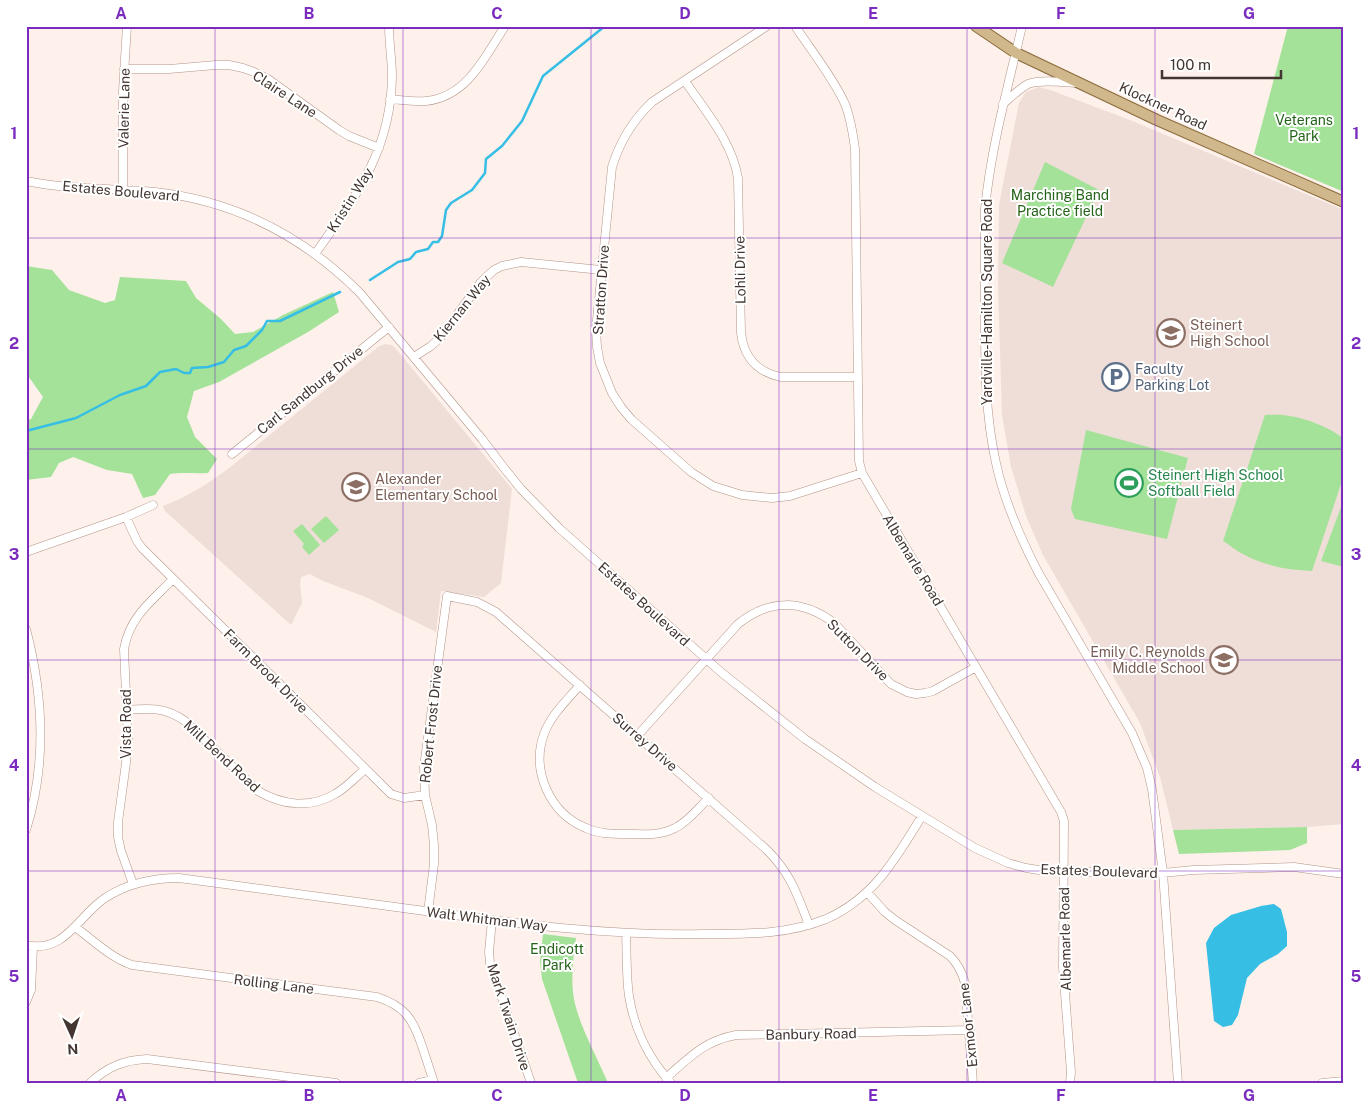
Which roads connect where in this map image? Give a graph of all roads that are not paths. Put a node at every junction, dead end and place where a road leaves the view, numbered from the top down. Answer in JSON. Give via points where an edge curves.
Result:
{"nodes":[{"id":1,"x":127,"y":26,"type":"edge"},
{"id":2,"x":389,"y":26,"type":"edge"},
{"id":3,"x":505,"y":26,"type":"edge"},
{"id":4,"x":767,"y":26,"type":"edge"},
{"id":5,"x":795,"y":26,"type":"edge"},
{"id":6,"x":976,"y":26,"type":"edge"},
{"id":7,"x":1022,"y":26,"type":"edge"},
{"id":8,"x":1016,"y":53,"type":"junction"},
{"id":9,"x":124,"y":69,"type":"junction"},
{"id":10,"x":685,"y":80,"type":"junction"},
{"id":11,"x":1081,"y":83,"type":"junction"},
{"id":12,"x":390,"y":99,"type":"junction"},
{"id":13,"x":1003,"y":104,"type":"junction"},
{"id":14,"x":379,"y":148,"type":"junction"},
{"id":15,"x":26,"y":181,"type":"edge"},
{"id":16,"x":123,"y":190,"type":"junction"},
{"id":17,"x":1344,"y":202,"type":"edge"},
{"id":18,"x":316,"y":254,"type":"junction"},
{"id":19,"x":601,"y":270,"type":"junction"},
{"id":20,"x":388,"y":327,"type":"junction"},
{"id":21,"x":414,"y":357,"type":"junction"},
{"id":22,"x":858,"y":377,"type":"junction"},
{"id":23,"x":232,"y":454,"type":"dead end"},
{"id":24,"x":862,"y":473,"type":"junction"},
{"id":25,"x":153,"y":505,"type":"dead end"},
{"id":26,"x":126,"y":517,"type":"junction"},
{"id":27,"x":26,"y":552,"type":"edge"},
{"id":28,"x":173,"y":580,"type":"junction"},
{"id":29,"x":447,"y":596,"type":"joint"},
{"id":30,"x":26,"y":629,"type":"edge"},
{"id":31,"x":706,"y":659,"type":"junction"},
{"id":32,"x":976,"y":667,"type":"junction"},
{"id":33,"x":580,"y":685,"type":"junction"},
{"id":34,"x":127,"y":710,"type":"junction"},
{"id":35,"x":638,"y":735,"type":"junction"},
{"id":36,"x":365,"y":769,"type":"junction"},
{"id":37,"x":425,"y":795,"type":"junction"},
{"id":38,"x":708,"y":798,"type":"junction"},
{"id":39,"x":922,"y":816,"type":"junction"},
{"id":40,"x":26,"y":830,"type":"edge"},
{"id":41,"x":1064,"y":872,"type":"junction"},
{"id":42,"x":1163,"y":873,"type":"junction"},
{"id":43,"x":1344,"y":874,"type":"edge"},
{"id":44,"x":133,"y":884,"type":"junction"},
{"id":45,"x":867,"y":892,"type":"junction"},
{"id":46,"x":428,"y":912,"type":"junction"},
{"id":47,"x":492,"y":920,"type":"junction"},
{"id":48,"x":808,"y":925,"type":"junction"},
{"id":49,"x":75,"y":927,"type":"junction"},
{"id":50,"x":626,"y":933,"type":"junction"},
{"id":51,"x":30,"y":946,"type":"edge"},
{"id":52,"x":26,"y":1002,"type":"edge"},
{"id":53,"x":970,"y":1030,"type":"junction"},
{"id":54,"x":668,"y":1080,"type":"edge"},
{"id":55,"x":434,"y":1081,"type":"edge"},
{"id":56,"x":1344,"y":1081,"type":"edge"},
{"id":57,"x":90,"y":1083,"type":"edge"},
{"id":58,"x":336,"y":1083,"type":"edge"},
{"id":59,"x":419,"y":1083,"type":"edge"},
{"id":60,"x":531,"y":1083,"type":"edge"},
{"id":61,"x":973,"y":1083,"type":"edge"},
{"id":62,"x":1070,"y":1083,"type":"edge"},
{"id":63,"x":1178,"y":1083,"type":"edge"},
{"id":64,"x":1322,"y":1083,"type":"edge"}],
"edges":[{"from":1,"to":9,"type":"street","name":"Valerie Lane"},
{"from":2,"to":12,"type":"street","name":"Kristin Way"},
{"from":3,"to":12,"type":"street","via":[[472,76],[452,93],[428,101]]},
{"from":4,"to":10,"type":"street","name":"Stratton Drive"},
{"from":5,"to":22,"type":"street","name":"Albemarle Road","via":[[836,86],[853,133]]},
{"from":6,"to":8,"type":"main road","name":"Klockner Road"},
{"from":7,"to":8,"type":"street","name":"Yardville-Hamilton Square Road"},
{"from":8,"to":11,"type":"main road","name":"Klockner Road"},
{"from":8,"to":13,"type":"street","name":"Yardville-Hamilton Square Road"},
{"from":9,"to":14,"type":"street","name":"Claire Lane","via":[[169,70],[216,64],[243,68],[268,79],[344,133]]},
{"from":9,"to":16,"type":"street","name":"Valerie Lane"},
{"from":10,"to":19,"type":"street","name":"Stratton Drive","via":[[641,112],[616,153]]},
{"from":10,"to":22,"type":"street","name":"Lohli Drive","via":[[728,145],[736,166],[741,333],[750,359],[764,372],[781,377]]},
{"from":11,"to":13,"type":"street","via":[[1048,81],[1030,84]]},
{"from":11,"to":17,"type":"main road","name":"Klockner Road"},
{"from":12,"to":14,"type":"street","name":"Kristin Way"},
{"from":13,"to":42,"type":"street","name":"Yardville-Hamilton Square Road","via":[[987,188],[985,223],[985,378],[996,464],[1007,501],[1038,572],[1140,749],[1152,789]]},
{"from":14,"to":18,"type":"street","name":"Kristin Way","via":[[368,175]]},
{"from":15,"to":16,"type":"street","name":"Estates Boulevard"},
{"from":16,"to":18,"type":"street","name":"Estates Boulevard","via":[[177,195],[226,208],[268,225]]},
{"from":18,"to":20,"type":"street","name":"Estates Boulevard","via":[[354,287]]},
{"from":19,"to":21,"type":"street","name":"Kiernan Way","via":[[521,262],[502,266],[486,276],[440,338]]},
{"from":19,"to":24,"type":"street","name":"Stratton Drive","via":[[596,330],[606,378],[631,419],[691,472],[725,491],[772,498],[790,496]]},
{"from":20,"to":21,"type":"street","name":"Estates Boulevard"},
{"from":20,"to":23,"type":"street","name":"Carl Sandburg Drive"},
{"from":21,"to":31,"type":"street","name":"Estates Boulevard","via":[[540,509]]},
{"from":22,"to":24,"type":"street","name":"Albemarle Road"},
{"from":24,"to":32,"type":"street","name":"Albemarle Road"},
{"from":25,"to":26,"type":"street"},
{"from":26,"to":27,"type":"street"},
{"from":26,"to":28,"type":"street","name":"Farm Brook Drive","via":[[142,548]]},
{"from":28,"to":34,"type":"street","name":"Vista Road","via":[[135,618],[126,637]]},
{"from":28,"to":36,"type":"street","name":"Farm Brook Drive"},
{"from":29,"to":33,"type":"street","name":"Surrey Drive","via":[[477,602],[496,612]]},
{"from":29,"to":37,"type":"street","name":"Robert Frost Drive","via":[[424,767]]},
{"from":30,"to":40,"type":"street","via":[[37,675],[41,726],[38,776]]},
{"from":31,"to":32,"type":"street","name":"Sutton Drive","via":[[747,617],[768,607],[792,605],[814,610],[829,619],[891,684],[907,692],[933,691]]},
{"from":31,"to":35,"type":"street","name":"Sutton Drive"},
{"from":31,"to":39,"type":"street","name":"Estates Boulevard","via":[[805,740]]},
{"from":32,"to":41,"type":"street","name":"Albemarle Road","via":[[1061,812],[1064,821]]},
{"from":33,"to":35,"type":"street","name":"Surrey Drive"},
{"from":33,"to":38,"type":"street","via":[[549,723],[541,746],[544,783],[556,806],[565,815],[596,832],[655,834],[685,822]]},
{"from":34,"to":36,"type":"street","name":"Mill Bend Road","via":[[157,709],[177,716],[258,791],[279,801],[304,804],[327,798]]},
{"from":34,"to":44,"type":"street","name":"Vista Road","via":[[128,739],[118,837]]},
{"from":35,"to":38,"type":"street","name":"Surrey Drive"},
{"from":36,"to":37,"type":"street","name":"Farm Brook Drive","via":[[397,797]]},
{"from":37,"to":46,"type":"street","name":"Robert Frost Drive","via":[[434,845]]},
{"from":38,"to":48,"type":"street","name":"Surrey Drive","via":[[778,861],[794,886]]},
{"from":39,"to":41,"type":"street","name":"Estates Boulevard","via":[[990,856],[1026,868]]},
{"from":39,"to":45,"type":"street","name":"Walt Whitman Way","via":[[889,868]]},
{"from":41,"to":42,"type":"street","name":"Estates Boulevard"},
{"from":41,"to":62,"type":"street","name":"Albemarle Road","via":[[1063,968]]},
{"from":42,"to":43,"type":"street","name":"Estates Boulevard","via":[[1294,868]]},
{"from":42,"to":63,"type":"street","name":"Yardville-Hamilton Square Road"},
{"from":44,"to":46,"type":"street","name":"Walt Whitman Way","via":[[179,878]]},
{"from":44,"to":49,"type":"street","name":"Walt Whitman Way","via":[[105,898]]},
{"from":45,"to":48,"type":"street","name":"Walt Whitman Way","via":[[842,911]]},
{"from":45,"to":53,"type":"street","name":"Exmoor Lane","via":[[895,920],[943,950],[957,963],[965,983]]},
{"from":46,"to":47,"type":"street","name":"Walt Whitman Way"},
{"from":47,"to":50,"type":"street","name":"Walt Whitman Way"},
{"from":47,"to":60,"type":"street","name":"Mark Twain Drive","via":[[490,963]]},
{"from":48,"to":50,"type":"street","name":"Walt Whitman Way","via":[[780,932],[742,934]]},
{"from":49,"to":51,"type":"street","name":"Walt Whitman Way","via":[[50,945]]},
{"from":49,"to":55,"type":"street","name":"Rolling Lane","via":[[115,957],[132,965],[388,1000],[405,1012],[416,1028]]},
{"from":50,"to":54,"type":"street","via":[[627,980],[632,1012],[644,1044]]},
{"from":51,"to":52,"type":"street","via":[[31,990]]},
{"from":53,"to":54,"type":"street","name":"Banbury Road","via":[[736,1035],[701,1048]]},
{"from":53,"to":61,"type":"street","name":"Exmoor Lane"},
{"from":55,"to":59,"type":"street"},
{"from":56,"to":64,"type":"street"},
{"from":57,"to":58,"type":"street","via":[[119,1063],[147,1059]]}]}
